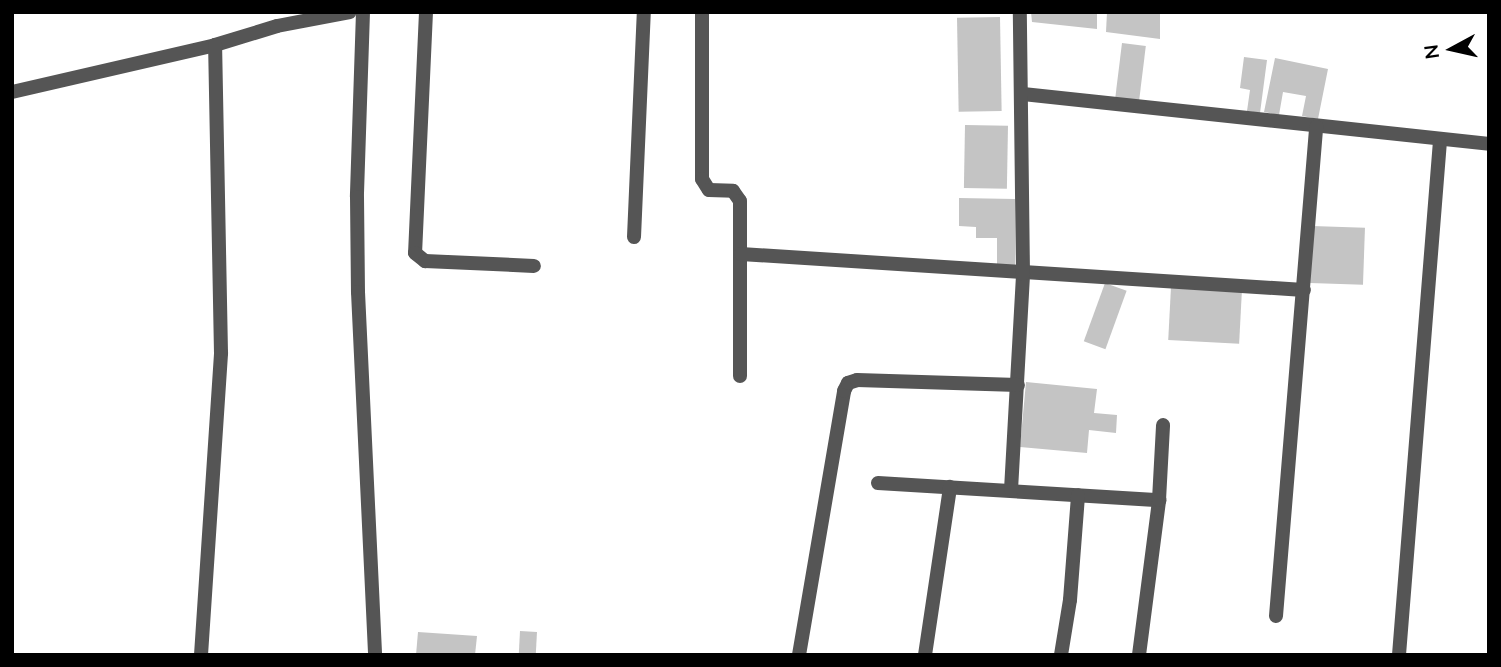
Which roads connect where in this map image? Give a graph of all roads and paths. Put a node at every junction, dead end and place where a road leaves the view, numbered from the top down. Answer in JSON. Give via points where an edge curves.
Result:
{"nodes":[{"id":1,"x":350,"y":12,"type":"edge"},
{"id":2,"x":363,"y":12,"type":"edge"},
{"id":3,"x":426,"y":12,"type":"edge"},
{"id":4,"x":644,"y":12,"type":"edge"},
{"id":5,"x":702,"y":12,"type":"edge"},
{"id":6,"x":1020,"y":12,"type":"edge"},
{"id":7,"x":275,"y":19,"type":"edge"},
{"id":8,"x":215,"y":45,"type":"junction"},
{"id":9,"x":12,"y":92,"type":"edge"},
{"id":10,"x":1023,"y":94,"type":"junction"},
{"id":11,"x":1316,"y":127,"type":"junction"},
{"id":12,"x":1440,"y":141,"type":"junction"},
{"id":13,"x":1489,"y":144,"type":"edge"},
{"id":14,"x":634,"y":237,"type":"dead end"},
{"id":15,"x":741,"y":254,"type":"junction"},
{"id":16,"x":534,"y":266,"type":"dead end"},
{"id":17,"x":1023,"y":274,"type":"junction"},
{"id":18,"x":1304,"y":290,"type":"junction"},
{"id":19,"x":740,"y":376,"type":"dead end"},
{"id":20,"x":1018,"y":385,"type":"junction"},
{"id":21,"x":1163,"y":425,"type":"dead end"},
{"id":22,"x":878,"y":483,"type":"dead end"},
{"id":23,"x":950,"y":487,"type":"junction"},
{"id":24,"x":1011,"y":490,"type":"junction"},
{"id":25,"x":1078,"y":495,"type":"junction"},
{"id":26,"x":1159,"y":500,"type":"junction"},
{"id":27,"x":1276,"y":616,"type":"dead end"},
{"id":28,"x":201,"y":655,"type":"edge"},
{"id":29,"x":375,"y":655,"type":"edge"},
{"id":30,"x":799,"y":655,"type":"edge"},
{"id":31,"x":925,"y":655,"type":"edge"},
{"id":32,"x":1061,"y":655,"type":"edge"},
{"id":33,"x":1139,"y":655,"type":"edge"},
{"id":34,"x":1399,"y":655,"type":"edge"}],
"edges":[{"from":1,"to":7,"type":"street"},
{"from":2,"to":29,"type":"street","via":[[358,292]]},
{"from":3,"to":16,"type":"street","via":[[415,253],[425,261]]},
{"from":4,"to":14,"type":"street"},
{"from":5,"to":15,"type":"street","via":[[702,180],[709,190],[738,195]]},
{"from":6,"to":10,"type":"street"},
{"from":7,"to":8,"type":"street"},
{"from":8,"to":9,"type":"street"},
{"from":8,"to":28,"type":"street","via":[[221,353]]},
{"from":10,"to":11,"type":"street"},
{"from":10,"to":17,"type":"street"},
{"from":11,"to":12,"type":"street"},
{"from":11,"to":18,"type":"street"},
{"from":12,"to":13,"type":"street"},
{"from":12,"to":34,"type":"street"},
{"from":15,"to":17,"type":"street"},
{"from":15,"to":19,"type":"street"},
{"from":17,"to":18,"type":"street"},
{"from":17,"to":20,"type":"street"},
{"from":18,"to":27,"type":"street"},
{"from":20,"to":24,"type":"street"},
{"from":20,"to":30,"type":"street","via":[[848,383]]},
{"from":21,"to":26,"type":"street"},
{"from":22,"to":23,"type":"street"},
{"from":23,"to":24,"type":"street"},
{"from":23,"to":31,"type":"street"},
{"from":24,"to":25,"type":"street"},
{"from":25,"to":26,"type":"street"},
{"from":25,"to":32,"type":"street"},
{"from":26,"to":33,"type":"street"}]}
